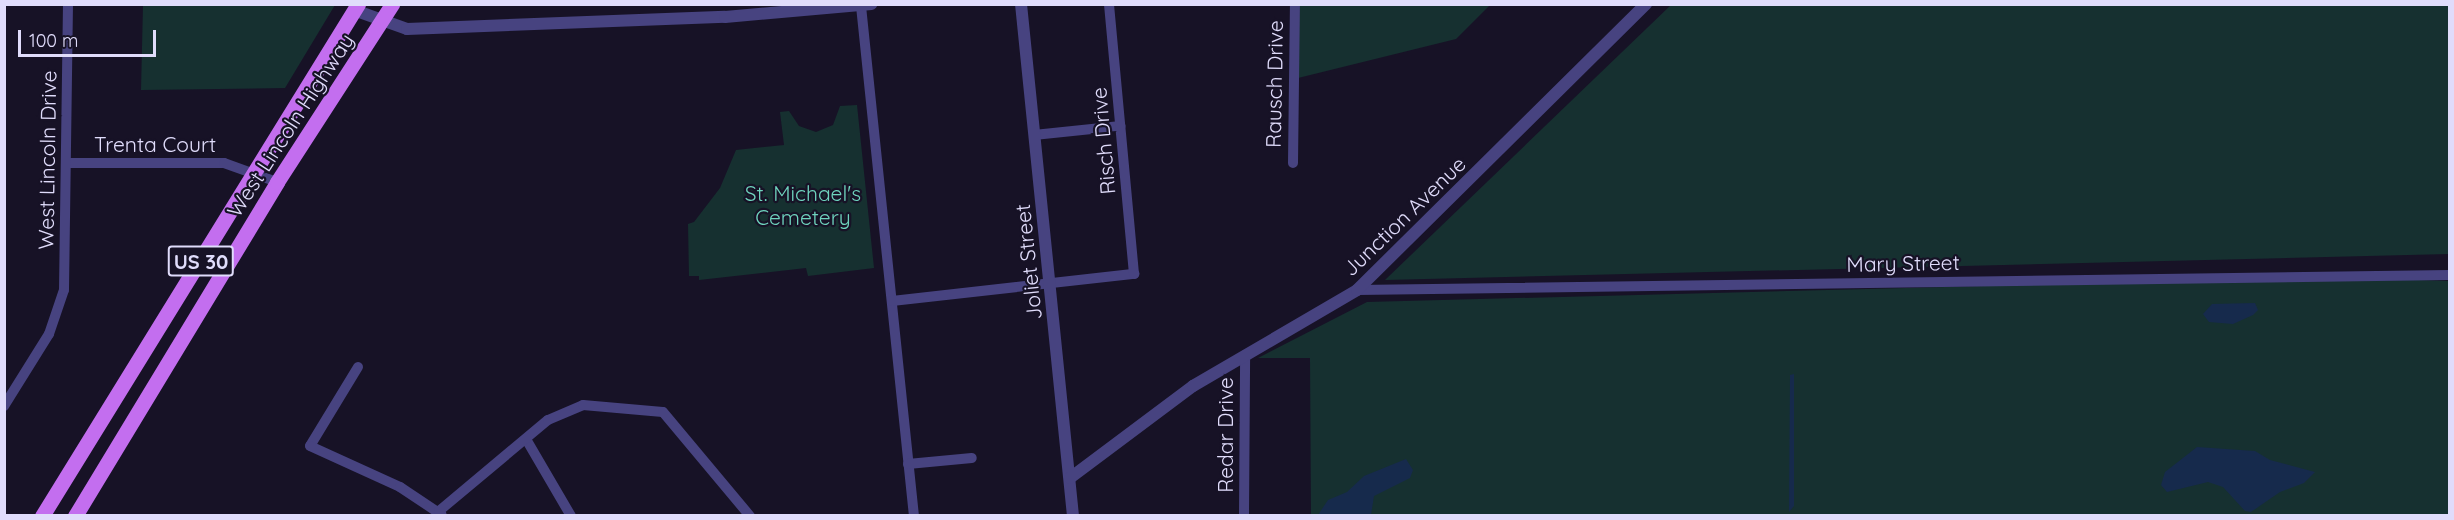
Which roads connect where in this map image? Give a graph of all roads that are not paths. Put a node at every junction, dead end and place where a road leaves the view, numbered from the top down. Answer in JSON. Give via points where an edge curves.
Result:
{"nodes":[{"id":1,"x":68,"y":4,"type":"edge"},
{"id":2,"x":392,"y":4,"type":"edge"},
{"id":3,"x":1021,"y":4,"type":"edge"},
{"id":4,"x":1109,"y":4,"type":"edge"},
{"id":5,"x":1295,"y":4,"type":"edge"},
{"id":6,"x":1646,"y":4,"type":"edge"},
{"id":7,"x":866,"y":5,"type":"edge"},
{"id":8,"x":356,"y":7,"type":"edge"},
{"id":9,"x":381,"y":23,"type":"junction"},
{"id":10,"x":1121,"y":126,"type":"junction"},
{"id":11,"x":1034,"y":135,"type":"junction"},
{"id":12,"x":66,"y":163,"type":"junction"},
{"id":13,"x":1293,"y":163,"type":"dead end"},
{"id":14,"x":255,"y":174,"type":"junction"},
{"id":15,"x":277,"y":182,"type":"junction"},
{"id":16,"x":2450,"y":275,"type":"edge"},
{"id":17,"x":1050,"y":283,"type":"junction"},
{"id":18,"x":1357,"y":290,"type":"junction"},
{"id":19,"x":892,"y":301,"type":"junction"},
{"id":20,"x":1245,"y":355,"type":"junction"},
{"id":21,"x":358,"y":367,"type":"dead end"},
{"id":22,"x":4,"y":406,"type":"edge"},
{"id":23,"x":526,"y":439,"type":"junction"},
{"id":24,"x":972,"y":458,"type":"dead end"},
{"id":25,"x":908,"y":464,"type":"junction"},
{"id":26,"x":1070,"y":478,"type":"junction"},
{"id":27,"x":441,"y":513,"type":"edge"},
{"id":28,"x":743,"y":513,"type":"edge"},
{"id":29,"x":42,"y":516,"type":"edge"},
{"id":30,"x":75,"y":516,"type":"edge"},
{"id":31,"x":571,"y":516,"type":"edge"},
{"id":32,"x":914,"y":516,"type":"edge"},
{"id":33,"x":1073,"y":516,"type":"edge"},
{"id":34,"x":1244,"y":516,"type":"edge"}],
"edges":[{"from":1,"to":12,"type":"street","name":"West Lincoln Drive"},
{"from":2,"to":9,"type":"main road","name":"West Lincoln Highway","number":"US 30"},
{"from":3,"to":11,"type":"street","name":"Joliet Street"},
{"from":4,"to":10,"type":"street","name":"Risch Drive"},
{"from":5,"to":13,"type":"street","name":"Rausch Drive"},
{"from":6,"to":18,"type":"street","name":"Junction Avenue"},
{"from":7,"to":9,"type":"street","via":[[725,17],[581,23],[407,29]]},
{"from":7,"to":19,"type":"street"},
{"from":8,"to":9,"type":"street"},
{"from":8,"to":14,"type":"main road","name":"West Lincoln Highway","number":"US 30"},
{"from":9,"to":15,"type":"main road","name":"West Lincoln Highway","number":"US 30"},
{"from":10,"to":11,"type":"street"},
{"from":10,"to":17,"type":"street","name":"Risch Drive","via":[[1134,274]]},
{"from":11,"to":17,"type":"street","name":"Joliet Street"},
{"from":12,"to":14,"type":"street","name":"Trenta Court","via":[[224,163]]},
{"from":12,"to":22,"type":"street","name":"West Lincoln Drive","via":[[64,290],[57,315]]},
{"from":14,"to":15,"type":"street","name":"Trenta Court"},
{"from":14,"to":29,"type":"main road","name":"West Lincoln Highway","number":"US 30"},
{"from":15,"to":30,"type":"main road","name":"West Lincoln Highway","number":"US 30"},
{"from":16,"to":18,"type":"street","name":"Mary Street"},
{"from":17,"to":19,"type":"street"},
{"from":17,"to":26,"type":"street","name":"Joliet Street"},
{"from":18,"to":20,"type":"street","name":"Junction Avenue"},
{"from":19,"to":25,"type":"street"},
{"from":20,"to":26,"type":"street","name":"Junction Avenue","via":[[1193,386]]},
{"from":20,"to":34,"type":"street","name":"Redar Drive"},
{"from":21,"to":27,"type":"street","via":[[310,446],[400,487]]},
{"from":23,"to":27,"type":"street"},
{"from":23,"to":28,"type":"street","via":[[548,420],[583,405],[663,412]]},
{"from":23,"to":31,"type":"street"},
{"from":24,"to":25,"type":"street"},
{"from":25,"to":32,"type":"street"},
{"from":26,"to":33,"type":"street","name":"Joliet Street"}]}
